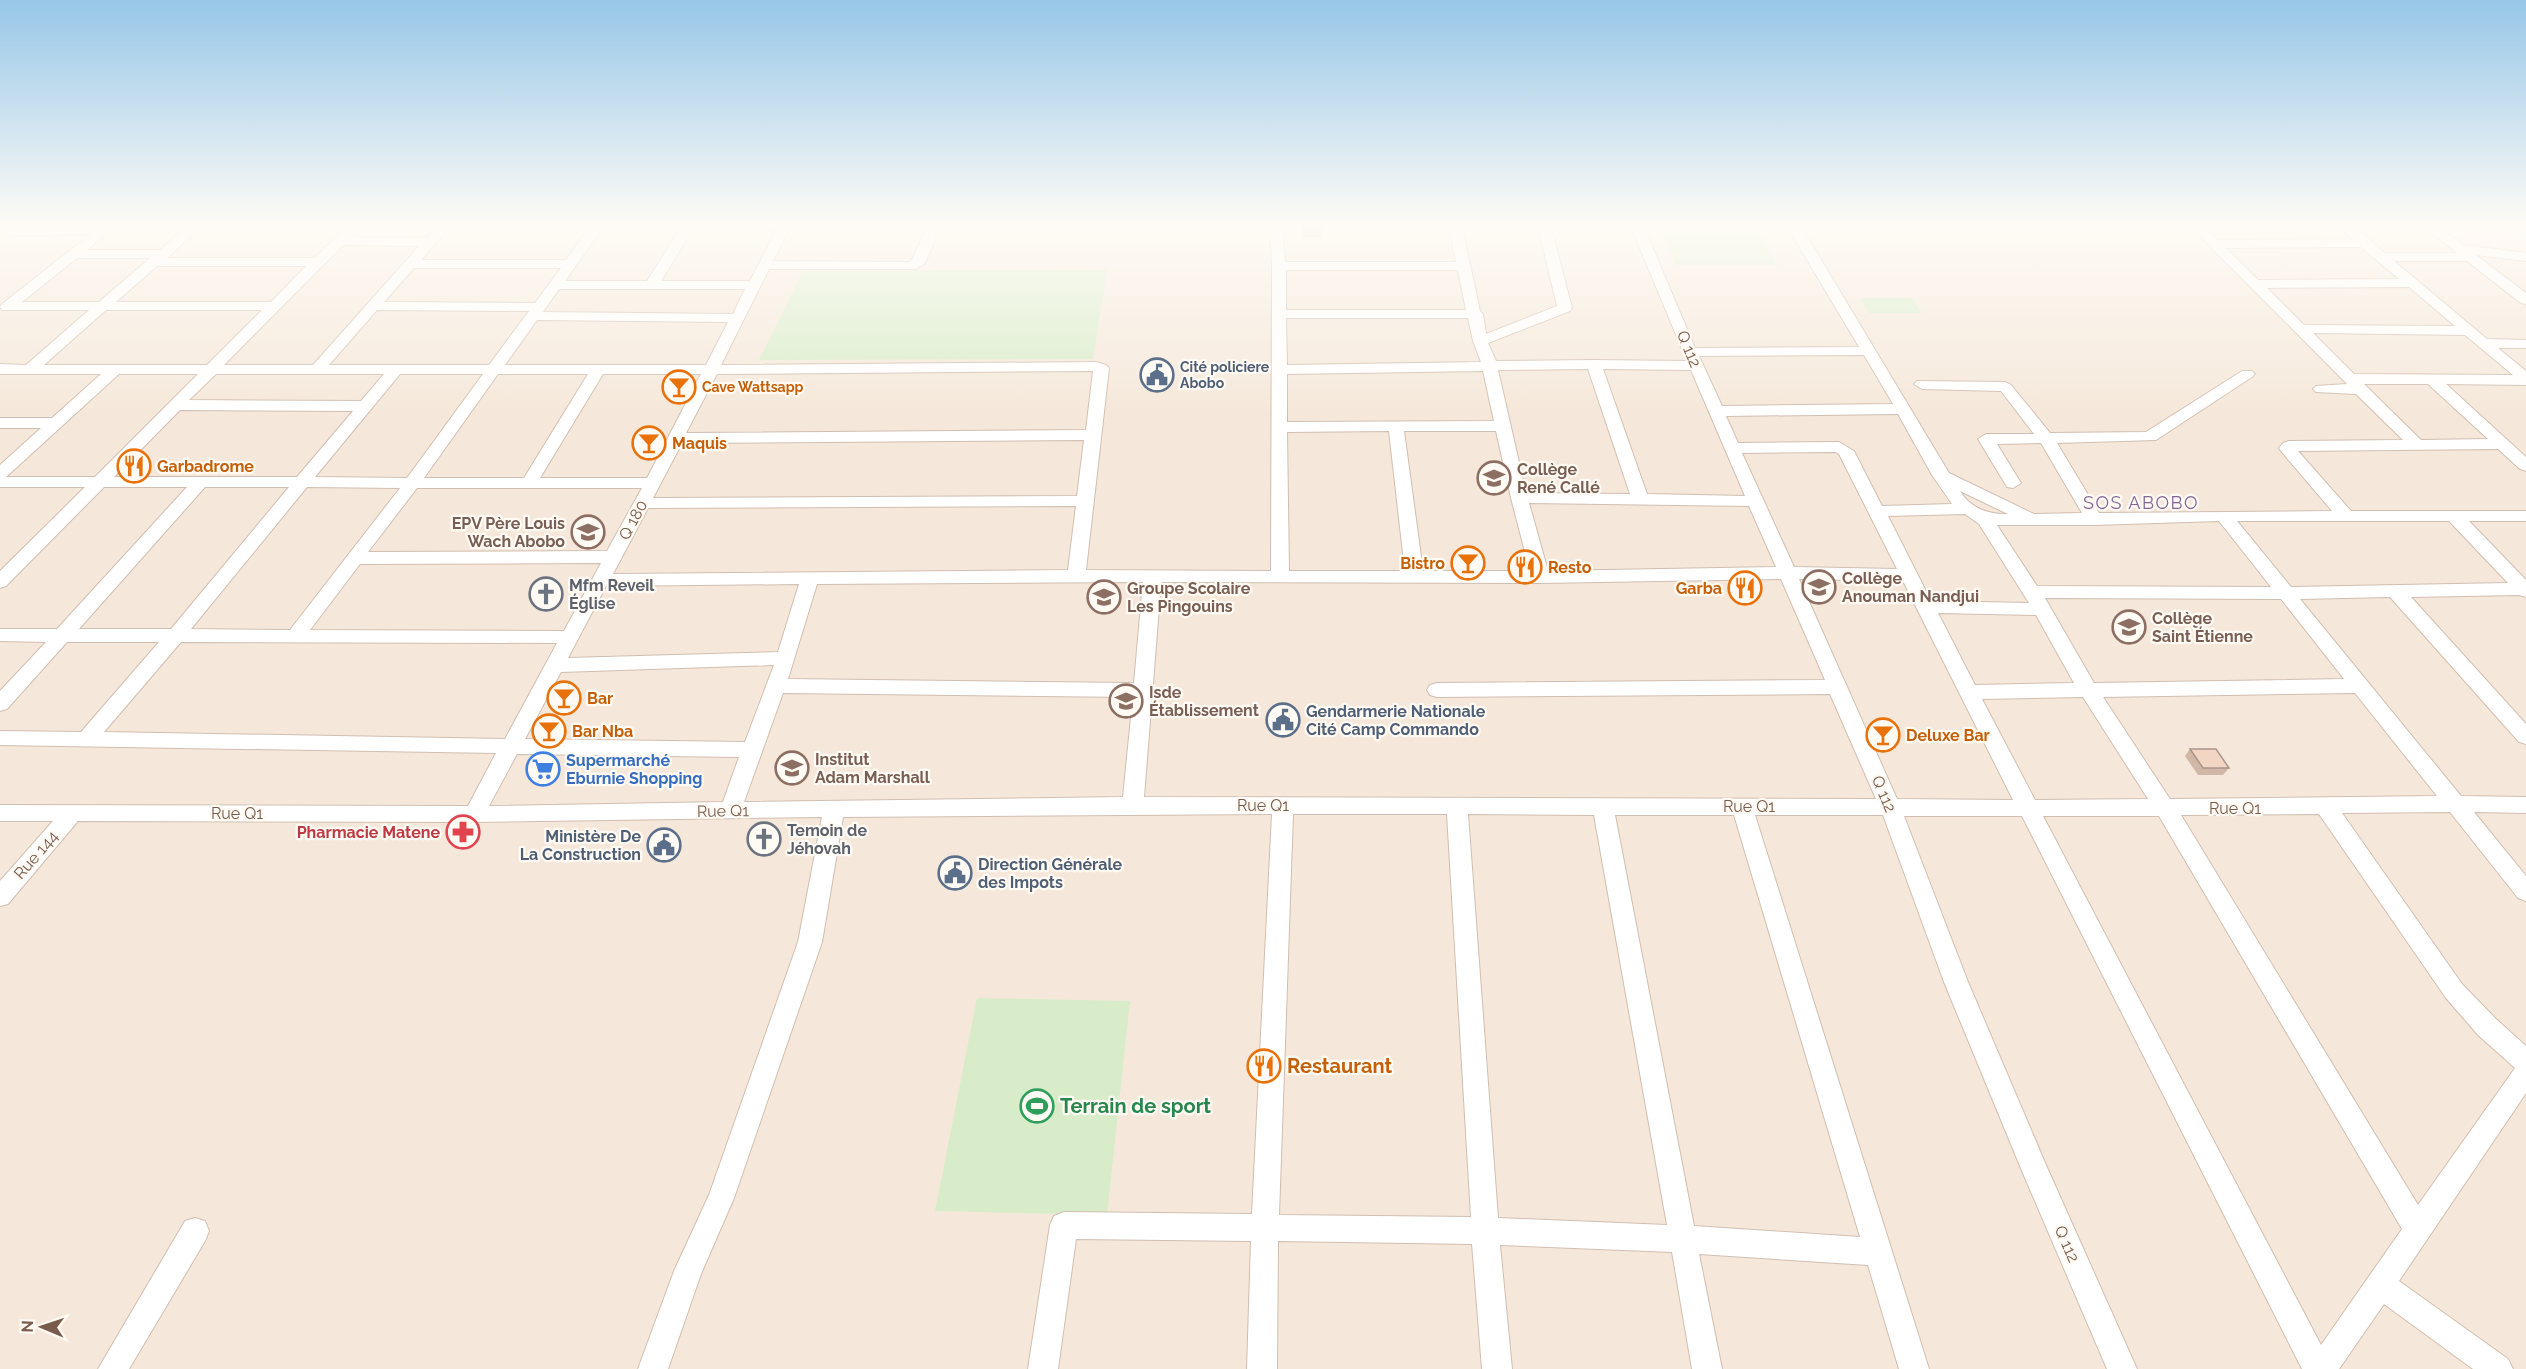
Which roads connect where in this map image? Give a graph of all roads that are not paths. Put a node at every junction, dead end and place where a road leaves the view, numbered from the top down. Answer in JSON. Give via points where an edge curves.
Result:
{"nodes":[{"id":1,"x":33,"y":287,"type":"edge"},
{"id":2,"x":124,"y":287,"type":"edge"},
{"id":3,"x":294,"y":287,"type":"edge"},
{"id":4,"x":390,"y":287,"type":"edge"},
{"id":5,"x":553,"y":287,"type":"edge"},
{"id":6,"x":754,"y":287,"type":"edge"},
{"id":7,"x":1279,"y":287,"type":"edge"},
{"id":8,"x":1469,"y":287,"type":"edge"},
{"id":9,"x":1559,"y":287,"type":"edge"},
{"id":10,"x":1663,"y":287,"type":"edge"},
{"id":11,"x":1831,"y":287,"type":"edge"},
{"id":12,"x":2256,"y":287,"type":"edge"},
{"id":13,"x":2417,"y":287,"type":"edge"},
{"id":14,"x":2509,"y":287,"type":"edge"},
{"id":15,"x":2526,"y":300,"type":"edge"},
{"id":16,"x":102,"y":306,"type":"junction"},
{"id":17,"x":276,"y":306,"type":"junction"},
{"id":18,"x":372,"y":306,"type":"junction"},
{"id":19,"x":3,"y":310,"type":"edge"},
{"id":20,"x":536,"y":311,"type":"junction"},
{"id":21,"x":1278,"y":314,"type":"junction"},
{"id":22,"x":1476,"y":314,"type":"junction"},
{"id":23,"x":738,"y":318,"type":"junction"},
{"id":24,"x":2299,"y":329,"type":"junction"},
{"id":25,"x":2470,"y":331,"type":"junction"},
{"id":26,"x":1480,"y":341,"type":"junction"},
{"id":27,"x":2485,"y":343,"type":"junction"},
{"id":28,"x":2526,"y":344,"type":"edge"},
{"id":29,"x":1867,"y":351,"type":"junction"},
{"id":30,"x":1693,"y":359,"type":"junction"},
{"id":31,"x":1594,"y":364,"type":"junction"},
{"id":32,"x":1490,"y":366,"type":"junction"},
{"id":33,"x":116,"y":368,"type":"junction"},
{"id":34,"x":215,"y":368,"type":"junction"},
{"id":35,"x":318,"y":368,"type":"junction"},
{"id":36,"x":0,"y":369,"type":"edge"},
{"id":37,"x":30,"y":369,"type":"junction"},
{"id":38,"x":396,"y":369,"type":"junction"},
{"id":39,"x":494,"y":369,"type":"junction"},
{"id":40,"x":712,"y":369,"type":"junction"},
{"id":41,"x":598,"y":370,"type":"junction"},
{"id":42,"x":1279,"y":370,"type":"junction"},
{"id":43,"x":2247,"y":374,"type":"dead end"},
{"id":44,"x":2433,"y":380,"type":"junction"},
{"id":45,"x":2526,"y":380,"type":"edge"},
{"id":46,"x":1922,"y":384,"type":"dead end"},
{"id":47,"x":2356,"y":384,"type":"junction"},
{"id":48,"x":2321,"y":389,"type":"dead end"},
{"id":49,"x":177,"y":405,"type":"junction"},
{"id":50,"x":364,"y":406,"type":"junction"},
{"id":51,"x":1902,"y":409,"type":"junction"},
{"id":52,"x":1717,"y":411,"type":"junction"},
{"id":53,"x":0,"y":423,"type":"edge"},
{"id":54,"x":56,"y":423,"type":"junction"},
{"id":55,"x":1504,"y":426,"type":"junction"},
{"id":56,"x":1278,"y":427,"type":"junction"},
{"id":57,"x":1396,"y":427,"type":"junction"},
{"id":58,"x":1094,"y":435,"type":"junction"},
{"id":59,"x":2045,"y":437,"type":"junction"},
{"id":60,"x":676,"y":438,"type":"junction"},
{"id":61,"x":2502,"y":444,"type":"junction"},
{"id":62,"x":2417,"y":445,"type":"junction"},
{"id":63,"x":1732,"y":448,"type":"junction"},
{"id":64,"x":2526,"y":466,"type":"edge"},
{"id":65,"x":0,"y":474,"type":"edge"},
{"id":66,"x":1940,"y":475,"type":"junction"},
{"id":67,"x":0,"y":482,"type":"edge"},
{"id":68,"x":100,"y":482,"type":"junction"},
{"id":69,"x":201,"y":482,"type":"junction"},
{"id":70,"x":301,"y":483,"type":"junction"},
{"id":71,"x":412,"y":483,"type":"junction"},
{"id":72,"x":529,"y":483,"type":"junction"},
{"id":73,"x":653,"y":483,"type":"junction"},
{"id":74,"x":2013,"y":483,"type":"dead end"},
{"id":75,"x":1519,"y":498,"type":"junction"},
{"id":76,"x":1640,"y":499,"type":"junction"},
{"id":77,"x":1084,"y":501,"type":"junction"},
{"id":78,"x":1756,"y":501,"type":"junction"},
{"id":79,"x":642,"y":503,"type":"junction"},
{"id":80,"x":1965,"y":508,"type":"junction"},
{"id":81,"x":1876,"y":511,"type":"junction"},
{"id":82,"x":2224,"y":516,"type":"junction"},
{"id":83,"x":2526,"y":516,"type":"edge"},
{"id":84,"x":2347,"y":517,"type":"junction"},
{"id":85,"x":2455,"y":517,"type":"junction"},
{"id":86,"x":1985,"y":520,"type":"junction"},
{"id":87,"x":2034,"y":520,"type":"junction"},
{"id":88,"x":2095,"y":520,"type":"junction"},
{"id":89,"x":613,"y":557,"type":"junction"},
{"id":90,"x":356,"y":558,"type":"junction"},
{"id":91,"x":1787,"y":573,"type":"junction"},
{"id":92,"x":1908,"y":574,"type":"junction"},
{"id":93,"x":1076,"y":576,"type":"junction"},
{"id":94,"x":1153,"y":576,"type":"junction"},
{"id":95,"x":1415,"y":576,"type":"junction"},
{"id":96,"x":1280,"y":577,"type":"junction"},
{"id":97,"x":1541,"y":577,"type":"junction"},
{"id":98,"x":810,"y":578,"type":"junction"},
{"id":99,"x":601,"y":580,"type":"junction"},
{"id":100,"x":0,"y":582,"type":"edge"},
{"id":101,"x":2526,"y":590,"type":"edge"},
{"id":102,"x":2395,"y":591,"type":"junction"},
{"id":103,"x":2286,"y":593,"type":"junction"},
{"id":104,"x":2037,"y":601,"type":"junction"},
{"id":105,"x":1925,"y":607,"type":"junction"},
{"id":106,"x":63,"y":634,"type":"junction"},
{"id":107,"x":177,"y":634,"type":"junction"},
{"id":108,"x":0,"y":635,"type":"edge"},
{"id":109,"x":296,"y":635,"type":"junction"},
{"id":110,"x":571,"y":637,"type":"junction"},
{"id":111,"x":786,"y":658,"type":"junction"},
{"id":112,"x":555,"y":664,"type":"junction"},
{"id":113,"x":775,"y":686,"type":"junction"},
{"id":114,"x":2359,"y":686,"type":"junction"},
{"id":115,"x":1837,"y":687,"type":"junction"},
{"id":116,"x":1143,"y":690,"type":"junction"},
{"id":117,"x":1437,"y":690,"type":"dead end"},
{"id":118,"x":2088,"y":690,"type":"junction"},
{"id":119,"x":1967,"y":692,"type":"junction"},
{"id":120,"x":0,"y":704,"type":"edge"},
{"id":121,"x":2526,"y":737,"type":"edge"},
{"id":122,"x":0,"y":738,"type":"edge"},
{"id":123,"x":87,"y":740,"type":"junction"},
{"id":124,"x":512,"y":746,"type":"junction"},
{"id":125,"x":752,"y":750,"type":"junction"},
{"id":126,"x":2453,"y":804,"type":"junction"},
{"id":127,"x":1133,"y":805,"type":"junction"},
{"id":128,"x":1283,"y":805,"type":"junction"},
{"id":129,"x":2526,"y":805,"type":"edge"},
{"id":130,"x":1742,"y":806,"type":"junction"},
{"id":131,"x":1457,"y":807,"type":"junction"},
{"id":132,"x":1603,"y":807,"type":"junction"},
{"id":133,"x":1890,"y":807,"type":"junction"},
{"id":134,"x":2030,"y":807,"type":"junction"},
{"id":135,"x":2326,"y":807,"type":"junction"},
{"id":136,"x":2165,"y":808,"type":"junction"},
{"id":137,"x":834,"y":810,"type":"junction"},
{"id":138,"x":730,"y":811,"type":"junction"},
{"id":139,"x":0,"y":813,"type":"edge"},
{"id":140,"x":73,"y":813,"type":"junction"},
{"id":141,"x":474,"y":814,"type":"junction"},
{"id":142,"x":2526,"y":892,"type":"edge"},
{"id":143,"x":0,"y":897,"type":"edge"},
{"id":144,"x":2526,"y":1062,"type":"edge"},
{"id":145,"x":2526,"y":1072,"type":"edge"},
{"id":146,"x":1265,"y":1228,"type":"junction"},
{"id":147,"x":2418,"y":1230,"type":"junction"},
{"id":148,"x":195,"y":1231,"type":"dead end"},
{"id":149,"x":1485,"y":1231,"type":"junction"},
{"id":150,"x":1683,"y":1239,"type":"junction"},
{"id":151,"x":1879,"y":1252,"type":"junction"},
{"id":152,"x":2380,"y":1284,"type":"junction"},
{"id":153,"x":113,"y":1369,"type":"edge"},
{"id":154,"x":653,"y":1369,"type":"edge"},
{"id":155,"x":1042,"y":1369,"type":"edge"},
{"id":156,"x":1262,"y":1369,"type":"edge"},
{"id":157,"x":1497,"y":1369,"type":"edge"},
{"id":158,"x":1707,"y":1369,"type":"edge"},
{"id":159,"x":1914,"y":1369,"type":"edge"},
{"id":160,"x":2122,"y":1369,"type":"edge"},
{"id":161,"x":2320,"y":1369,"type":"edge"},
{"id":162,"x":2498,"y":1369,"type":"edge"}],
"edges":[{"from":1,"to":19,"type":"street"},
{"from":2,"to":16,"type":"street"},
{"from":3,"to":17,"type":"street"},
{"from":4,"to":18,"type":"street"},
{"from":5,"to":20,"type":"street"},
{"from":6,"to":23,"type":"street","name":"Q 180"},
{"from":7,"to":21,"type":"street"},
{"from":8,"to":22,"type":"street"},
{"from":9,"to":26,"type":"street","via":[[1564,308]]},
{"from":10,"to":30,"type":"street","name":"Q 112"},
{"from":11,"to":29,"type":"street"},
{"from":12,"to":24,"type":"street"},
{"from":13,"to":25,"type":"street"},
{"from":14,"to":15,"type":"street"},
{"from":16,"to":17,"type":"street"},
{"from":16,"to":19,"type":"street"},
{"from":16,"to":37,"type":"street"},
{"from":17,"to":34,"type":"street"},
{"from":18,"to":20,"type":"street"},
{"from":18,"to":35,"type":"street"},
{"from":20,"to":23,"type":"street"},
{"from":20,"to":39,"type":"street"},
{"from":21,"to":22,"type":"street"},
{"from":21,"to":42,"type":"street"},
{"from":22,"to":26,"type":"street"},
{"from":23,"to":40,"type":"street","name":"Q 180"},
{"from":24,"to":25,"type":"street"},
{"from":24,"to":47,"type":"street"},
{"from":25,"to":27,"type":"street"},
{"from":26,"to":32,"type":"street"},
{"from":27,"to":28,"type":"street"},
{"from":27,"to":45,"type":"street"},
{"from":29,"to":30,"type":"street"},
{"from":29,"to":51,"type":"street"},
{"from":30,"to":31,"type":"street"},
{"from":30,"to":52,"type":"street","name":"Q 112"},
{"from":31,"to":32,"type":"street"},
{"from":31,"to":76,"type":"street"},
{"from":32,"to":42,"type":"street"},
{"from":32,"to":55,"type":"street"},
{"from":33,"to":34,"type":"street"},
{"from":33,"to":37,"type":"street"},
{"from":33,"to":54,"type":"street"},
{"from":34,"to":35,"type":"street"},
{"from":34,"to":49,"type":"street"},
{"from":35,"to":38,"type":"street"},
{"from":36,"to":37,"type":"street"},
{"from":38,"to":39,"type":"street"},
{"from":38,"to":50,"type":"street"},
{"from":39,"to":41,"type":"street"},
{"from":39,"to":71,"type":"street"},
{"from":40,"to":41,"type":"street"},
{"from":40,"to":58,"type":"street","via":[[1096,366],[1101,368]]},
{"from":40,"to":60,"type":"street","name":"Q 180"},
{"from":41,"to":72,"type":"street"},
{"from":42,"to":56,"type":"street"},
{"from":43,"to":59,"type":"street","via":[[2150,436]]},
{"from":44,"to":45,"type":"street"},
{"from":44,"to":47,"type":"street"},
{"from":44,"to":61,"type":"street"},
{"from":46,"to":59,"type":"street","via":[[2000,385]]},
{"from":47,"to":48,"type":"street"},
{"from":47,"to":62,"type":"street"},
{"from":49,"to":50,"type":"street"},
{"from":49,"to":68,"type":"street"},
{"from":50,"to":70,"type":"street"},
{"from":51,"to":52,"type":"street"},
{"from":51,"to":66,"type":"street"},
{"from":52,"to":63,"type":"street","name":"Q 112"},
{"from":53,"to":54,"type":"street"},
{"from":54,"to":65,"type":"street"},
{"from":55,"to":57,"type":"street"},
{"from":55,"to":75,"type":"street"},
{"from":56,"to":57,"type":"street"},
{"from":56,"to":96,"type":"street"},
{"from":57,"to":95,"type":"street"},
{"from":58,"to":60,"type":"street"},
{"from":58,"to":77,"type":"street"},
{"from":59,"to":74,"type":"street","via":[[1986,439]]},
{"from":59,"to":88,"type":"street"},
{"from":60,"to":73,"type":"street","name":"Q 180"},
{"from":61,"to":62,"type":"street"},
{"from":61,"to":64,"type":"street"},
{"from":62,"to":84,"type":"street","via":[[2287,448]]},
{"from":63,"to":78,"type":"street","name":"Q 112"},
{"from":63,"to":81,"type":"street","via":[[1843,449]]},
{"from":66,"to":80,"type":"street"},
{"from":66,"to":87,"type":"street"},
{"from":67,"to":68,"type":"street"},
{"from":68,"to":69,"type":"street"},
{"from":68,"to":100,"type":"street"},
{"from":69,"to":70,"type":"street"},
{"from":69,"to":106,"type":"street"},
{"from":70,"to":71,"type":"street"},
{"from":70,"to":107,"type":"street"},
{"from":71,"to":72,"type":"street"},
{"from":71,"to":90,"type":"street"},
{"from":72,"to":73,"type":"street"},
{"from":73,"to":79,"type":"street","name":"Q 180"},
{"from":75,"to":76,"type":"street"},
{"from":75,"to":97,"type":"street"},
{"from":76,"to":78,"type":"street"},
{"from":77,"to":79,"type":"street"},
{"from":77,"to":93,"type":"street"},
{"from":78,"to":91,"type":"street","name":"Q 112"},
{"from":79,"to":89,"type":"street","name":"Q 180"},
{"from":80,"to":81,"type":"street"},
{"from":80,"to":86,"type":"street"},
{"from":81,"to":92,"type":"street"},
{"from":82,"to":84,"type":"street"},
{"from":82,"to":88,"type":"street"},
{"from":82,"to":103,"type":"street"},
{"from":83,"to":85,"type":"street"},
{"from":84,"to":85,"type":"street"},
{"from":85,"to":101,"type":"street"},
{"from":86,"to":87,"type":"street"},
{"from":86,"to":104,"type":"street"},
{"from":87,"to":88,"type":"street"},
{"from":89,"to":90,"type":"street"},
{"from":89,"to":99,"type":"street","name":"Q 180"},
{"from":90,"to":109,"type":"street"},
{"from":91,"to":92,"type":"street"},
{"from":91,"to":97,"type":"street"},
{"from":91,"to":115,"type":"street","name":"Q 112"},
{"from":92,"to":105,"type":"street"},
{"from":93,"to":94,"type":"street"},
{"from":93,"to":98,"type":"street"},
{"from":94,"to":96,"type":"street"},
{"from":94,"to":116,"type":"street"},
{"from":95,"to":96,"type":"street"},
{"from":95,"to":97,"type":"street"},
{"from":98,"to":99,"type":"street"},
{"from":98,"to":111,"type":"street"},
{"from":99,"to":110,"type":"street","name":"Q 180"},
{"from":101,"to":102,"type":"street"},
{"from":102,"to":103,"type":"street"},
{"from":102,"to":121,"type":"street"},
{"from":103,"to":104,"type":"street"},
{"from":103,"to":114,"type":"street"},
{"from":104,"to":105,"type":"street"},
{"from":104,"to":118,"type":"street"},
{"from":105,"to":119,"type":"street"},
{"from":106,"to":107,"type":"street"},
{"from":106,"to":108,"type":"street"},
{"from":106,"to":120,"type":"street"},
{"from":107,"to":109,"type":"street"},
{"from":107,"to":123,"type":"street"},
{"from":109,"to":110,"type":"street"},
{"from":110,"to":112,"type":"street","name":"Q 180"},
{"from":111,"to":112,"type":"street"},
{"from":111,"to":113,"type":"street"},
{"from":112,"to":124,"type":"street","name":"Q 180"},
{"from":113,"to":116,"type":"street"},
{"from":113,"to":125,"type":"street"},
{"from":114,"to":118,"type":"street"},
{"from":114,"to":126,"type":"street"},
{"from":115,"to":117,"type":"street"},
{"from":115,"to":133,"type":"street","name":"Q 112"},
{"from":116,"to":127,"type":"street"},
{"from":118,"to":119,"type":"street"},
{"from":118,"to":136,"type":"street"},
{"from":119,"to":134,"type":"street"},
{"from":122,"to":123,"type":"street"},
{"from":123,"to":124,"type":"street"},
{"from":124,"to":125,"type":"street"},
{"from":124,"to":141,"type":"street","name":"Q 180"},
{"from":125,"to":138,"type":"street"},
{"from":126,"to":129,"type":"street","name":"Rue Q1"},
{"from":126,"to":135,"type":"street","name":"Rue Q1"},
{"from":126,"to":142,"type":"street"},
{"from":127,"to":128,"type":"street","name":"Rue Q1"},
{"from":127,"to":137,"type":"street","name":"Rue Q1"},
{"from":128,"to":131,"type":"street","name":"Rue Q1"},
{"from":128,"to":146,"type":"street"},
{"from":130,"to":132,"type":"street","name":"Rue Q1"},
{"from":130,"to":133,"type":"street","name":"Rue Q1"},
{"from":130,"to":151,"type":"street"},
{"from":131,"to":132,"type":"street","name":"Rue Q1"},
{"from":131,"to":149,"type":"street"},
{"from":132,"to":150,"type":"street"},
{"from":133,"to":134,"type":"street","name":"Rue Q1"},
{"from":133,"to":160,"type":"street","name":"Q 112","via":[[1956,982]]},
{"from":134,"to":136,"type":"street","name":"Rue Q1"},
{"from":134,"to":161,"type":"street"},
{"from":135,"to":136,"type":"street","name":"Rue Q1"},
{"from":135,"to":144,"type":"street","via":[[2454,991]]},
{"from":136,"to":147,"type":"street"},
{"from":137,"to":138,"type":"street","name":"Rue Q1"},
{"from":137,"to":154,"type":"street","via":[[810,942],[722,1198],[688,1271]]},
{"from":138,"to":141,"type":"street","name":"Rue Q1"},
{"from":139,"to":140,"type":"street","name":"Rue Q1"},
{"from":140,"to":141,"type":"street","name":"Rue Q1"},
{"from":140,"to":143,"type":"street","name":"Rue 144"},
{"from":145,"to":147,"type":"street"},
{"from":146,"to":149,"type":"street"},
{"from":146,"to":155,"type":"street","via":[[1064,1226]]},
{"from":146,"to":156,"type":"street"},
{"from":147,"to":152,"type":"street"},
{"from":148,"to":153,"type":"street"},
{"from":149,"to":150,"type":"street"},
{"from":149,"to":157,"type":"street"},
{"from":150,"to":151,"type":"street"},
{"from":150,"to":158,"type":"street"},
{"from":151,"to":159,"type":"street"},
{"from":152,"to":161,"type":"street"},
{"from":152,"to":162,"type":"street"}]}
